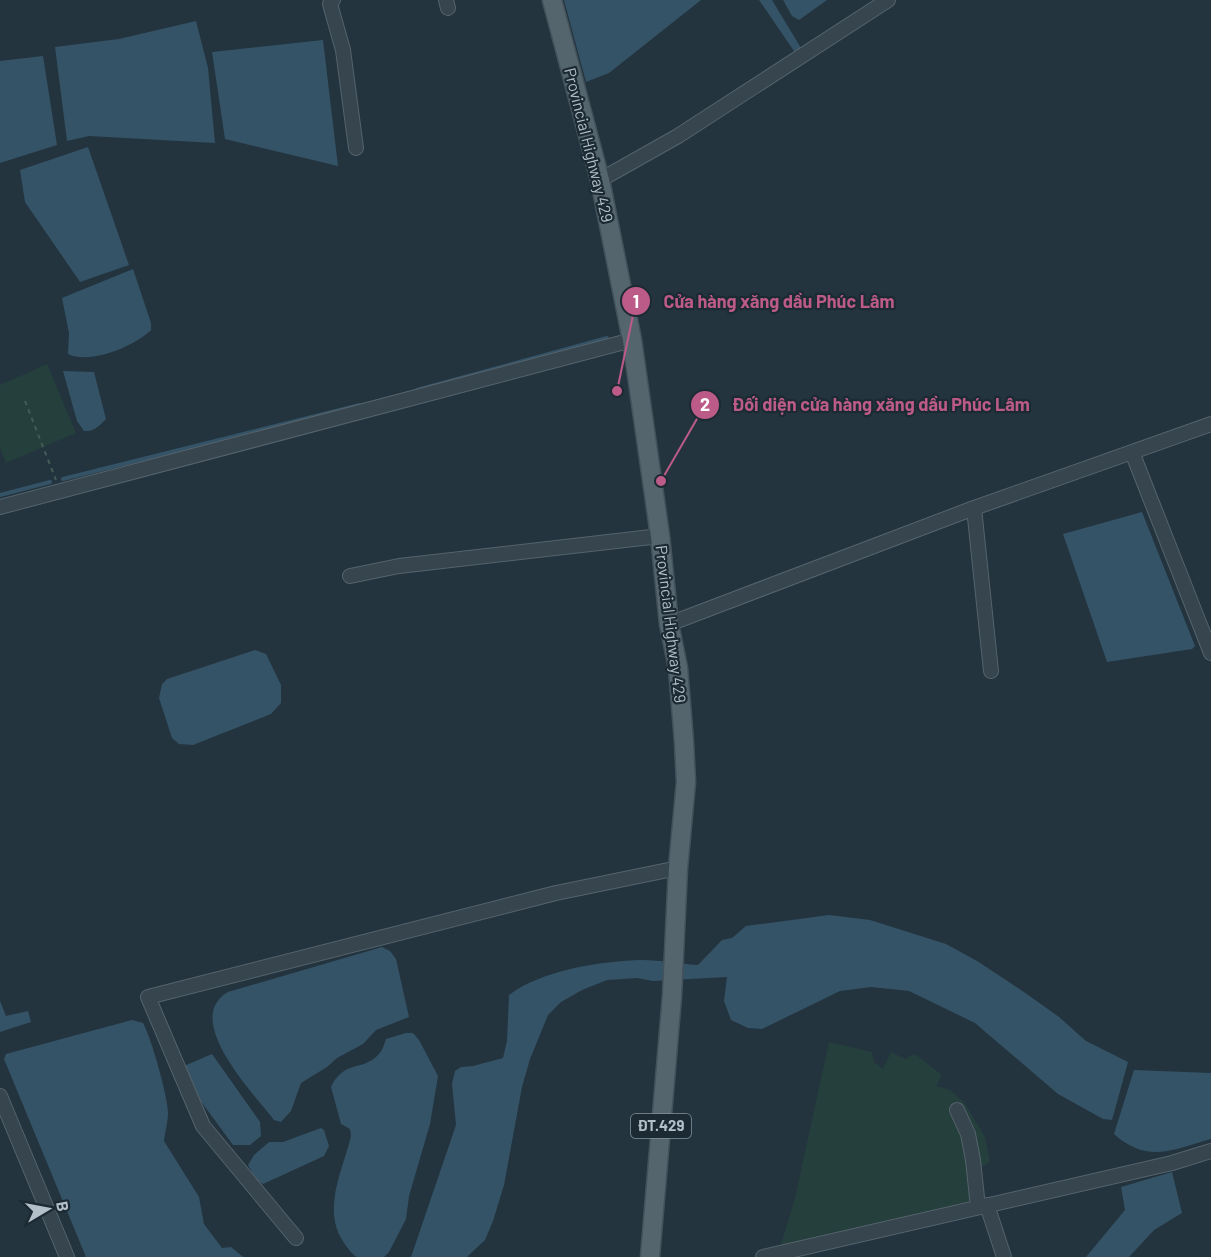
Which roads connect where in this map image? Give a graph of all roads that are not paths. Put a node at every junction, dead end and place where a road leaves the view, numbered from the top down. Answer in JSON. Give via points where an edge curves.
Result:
{"nodes":[{"id":1,"x":333,"y":0,"type":"edge"},
{"id":2,"x":552,"y":0,"type":"edge"},
{"id":3,"x":888,"y":0,"type":"edge"},
{"id":4,"x":356,"y":148,"type":"dead end"},
{"id":5,"x":600,"y":180,"type":"junction"},
{"id":6,"x":632,"y":340,"type":"junction"},
{"id":7,"x":1211,"y":424,"type":"edge"},
{"id":8,"x":1132,"y":452,"type":"junction"},
{"id":9,"x":0,"y":507,"type":"edge"},
{"id":10,"x":974,"y":508,"type":"junction"},
{"id":11,"x":660,"y":536,"type":"junction"},
{"id":12,"x":350,"y":576,"type":"dead end"},
{"id":13,"x":669,"y":624,"type":"junction"},
{"id":14,"x":1211,"y":652,"type":"edge"},
{"id":15,"x":991,"y":671,"type":"dead end"},
{"id":16,"x":678,"y":868,"type":"junction"},
{"id":17,"x":0,"y":1096,"type":"edge"},
{"id":18,"x":957,"y":1110,"type":"dead end"},
{"id":19,"x":1211,"y":1151,"type":"edge"},
{"id":20,"x":983,"y":1206,"type":"junction"},
{"id":21,"x":296,"y":1238,"type":"dead end"},
{"id":22,"x":67,"y":1257,"type":"edge"},
{"id":23,"x":651,"y":1257,"type":"edge"},
{"id":24,"x":763,"y":1257,"type":"edge"},
{"id":25,"x":1004,"y":1257,"type":"edge"}],
"edges":[{"from":1,"to":4,"type":"street","via":[[330,4],[343,50]]},
{"from":2,"to":5,"type":"main road","name":"Provincial Highway 429","number":"ĐT.429"},
{"from":3,"to":5,"type":"street","via":[[678,136]]},
{"from":5,"to":6,"type":"main road","name":"Provincial Highway 429","number":"ĐT.429"},
{"from":6,"to":9,"type":"street"},
{"from":6,"to":11,"type":"main road","name":"Provincial Highway 429","number":"ĐT.429"},
{"from":7,"to":8,"type":"street"},
{"from":8,"to":10,"type":"street"},
{"from":8,"to":14,"type":"street"},
{"from":10,"to":13,"type":"street"},
{"from":10,"to":15,"type":"street"},
{"from":11,"to":12,"type":"street","via":[[399,566]]},
{"from":11,"to":13,"type":"main road","name":"Provincial Highway 429","number":"ĐT.429"},
{"from":13,"to":16,"type":"main road","name":"Provincial Highway 429","number":"ĐT.429","via":[[678,668],[685,772]]},
{"from":16,"to":21,"type":"street","via":[[556,894],[148,997],[203,1126]]},
{"from":16,"to":23,"type":"main road","name":"Provincial Highway 429","number":"ĐT.429"},
{"from":17,"to":22,"type":"street"},
{"from":18,"to":20,"type":"street","via":[[968,1134]]},
{"from":19,"to":20,"type":"street"},
{"from":20,"to":24,"type":"street"},
{"from":20,"to":25,"type":"street"}]}
